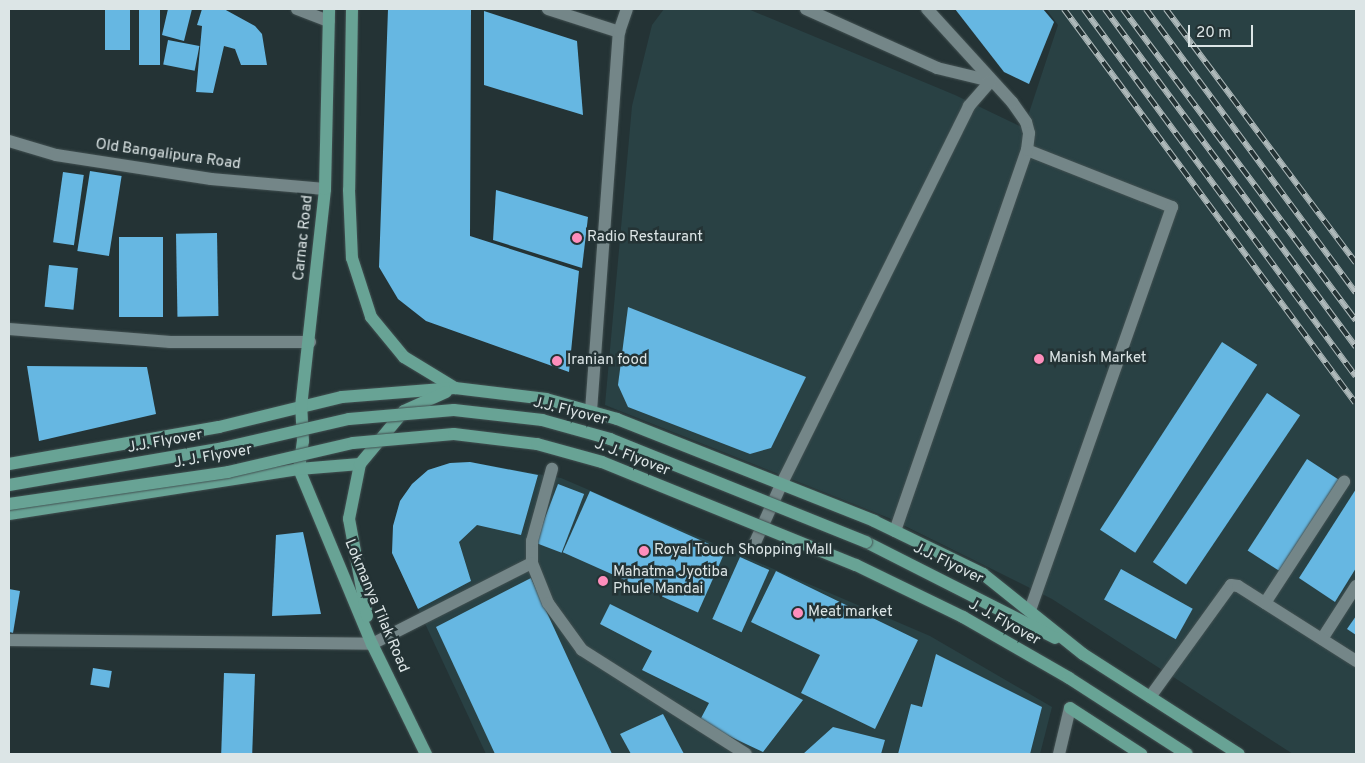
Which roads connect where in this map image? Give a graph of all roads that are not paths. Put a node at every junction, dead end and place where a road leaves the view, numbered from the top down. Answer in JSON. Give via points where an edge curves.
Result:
{"nodes":[{"id":1,"x":297,"y":9,"type":"edge"},
{"id":2,"x":352,"y":9,"type":"edge"},
{"id":3,"x":548,"y":9,"type":"edge"},
{"id":4,"x":627,"y":9,"type":"edge"},
{"id":5,"x":806,"y":9,"type":"edge"},
{"id":6,"x":926,"y":9,"type":"edge"},
{"id":7,"x":329,"y":15,"type":"edge"},
{"id":8,"x":619,"y":32,"type":"junction"},
{"id":9,"x":991,"y":81,"type":"junction"},
{"id":10,"x":9,"y":141,"type":"edge"},
{"id":11,"x":1027,"y":150,"type":"junction"},
{"id":12,"x":325,"y":188,"type":"junction"},
{"id":13,"x":9,"y":329,"type":"edge"},
{"id":14,"x":310,"y":342,"type":"junction"},
{"id":15,"x":455,"y":388,"type":"junction"},
{"id":16,"x":301,"y":407,"type":"junction"},
{"id":17,"x":591,"y":412,"type":"junction"},
{"id":18,"x":9,"y":464,"type":"edge"},
{"id":19,"x":360,"y":464,"type":"junction"},
{"id":20,"x":298,"y":468,"type":"junction"},
{"id":21,"x":552,"y":469,"type":"dead end"},
{"id":22,"x":1344,"y":482,"type":"dead end"},
{"id":23,"x":9,"y":485,"type":"edge"},
{"id":24,"x":781,"y":485,"type":"junction"},
{"id":25,"x":9,"y":504,"type":"edge"},
{"id":26,"x":9,"y":514,"type":"edge"},
{"id":27,"x":895,"y":531,"type":"junction"},
{"id":28,"x":754,"y":547,"type":"dead end"},
{"id":29,"x":532,"y":563,"type":"junction"},
{"id":30,"x":1356,"y":586,"type":"edge"},
{"id":31,"x":1266,"y":603,"type":"junction"},
{"id":32,"x":1030,"y":611,"type":"junction"},
{"id":33,"x":1322,"y":639,"type":"junction"},
{"id":34,"x":9,"y":640,"type":"edge"},
{"id":35,"x":372,"y":644,"type":"junction"},
{"id":36,"x":1083,"y":654,"type":"junction"},
{"id":37,"x":1356,"y":661,"type":"edge"},
{"id":38,"x":1150,"y":697,"type":"junction"},
{"id":39,"x":1070,"y":708,"type":"joint"},
{"id":40,"x":426,"y":754,"type":"edge"},
{"id":41,"x":746,"y":754,"type":"edge"},
{"id":42,"x":1059,"y":754,"type":"edge"},
{"id":43,"x":1141,"y":754,"type":"edge"},
{"id":44,"x":1187,"y":754,"type":"edge"},
{"id":45,"x":1239,"y":754,"type":"edge"}],
"edges":[{"from":1,"to":7,"type":"street"},
{"from":2,"to":15,"type":"main road","via":[[349,190],[352,258],[371,317],[404,357]]},
{"from":3,"to":8,"type":"street"},
{"from":4,"to":8,"type":"street"},
{"from":5,"to":9,"type":"street","via":[[937,68]]},
{"from":6,"to":9,"type":"street"},
{"from":7,"to":12,"type":"main road","name":"Carnac Road"},
{"from":8,"to":17,"type":"street"},
{"from":9,"to":11,"type":"street","via":[[1026,122],[1029,134]]},
{"from":9,"to":24,"type":"street","via":[[969,106]]},
{"from":10,"to":12,"type":"street","name":"Old Bangalipura Road","via":[[56,155],[210,179]]},
{"from":11,"to":27,"type":"street"},
{"from":11,"to":32,"type":"street","via":[[1172,207]]},
{"from":12,"to":14,"type":"main road","name":"Carnac Road"},
{"from":13,"to":14,"type":"street","via":[[170,342]]},
{"from":14,"to":16,"type":"main road","name":"Carnac Road"},
{"from":15,"to":16,"type":"main road","via":[[342,398]]},
{"from":15,"to":17,"type":"main road","via":[[546,398]]},
{"from":15,"to":19,"type":"main road","via":[[404,411]]},
{"from":16,"to":18,"type":"main road","via":[[219,427]]},
{"from":16,"to":20,"type":"main road","name":"Carnac Road","via":[[303,441]]},
{"from":17,"to":24,"type":"main road"},
{"from":19,"to":20,"type":"main road"},
{"from":19,"to":35,"type":"main road","via":[[349,520]]},
{"from":20,"to":26,"type":"main road"},
{"from":20,"to":35,"type":"main road","name":"Lokmanya Tilak Road"},
{"from":21,"to":29,"type":"street","via":[[532,541]]},
{"from":22,"to":31,"type":"street"},
{"from":23,"to":36,"type":"main road","name":"J.J. Flyover","bridge":true,"via":[[223,448],[349,419],[454,410],[542,420],[610,439],[866,542]]},
{"from":24,"to":27,"type":"main road"},
{"from":24,"to":28,"type":"street"},
{"from":25,"to":44,"type":"main road","name":"J. J. Flyover","bridge":true,"via":[[228,472],[353,443],[454,434],[537,444],[602,462],[856,564],[963,617],[1069,678]]},
{"from":27,"to":32,"type":"main road","via":[[983,574]]},
{"from":29,"to":35,"type":"street"},
{"from":29,"to":41,"type":"street","via":[[548,602],[582,650]]},
{"from":30,"to":33,"type":"street"},
{"from":31,"to":33,"type":"street"},
{"from":31,"to":38,"type":"street","via":[[1238,586],[1229,587]]},
{"from":32,"to":36,"type":"main road"},
{"from":33,"to":37,"type":"street"},
{"from":34,"to":35,"type":"street"},
{"from":35,"to":40,"type":"main road","name":"Lokmanya Tilak Road"},
{"from":36,"to":38,"type":"main road"},
{"from":38,"to":45,"type":"main road"},
{"from":39,"to":42,"type":"street"},
{"from":39,"to":43,"type":"main road"}]}
